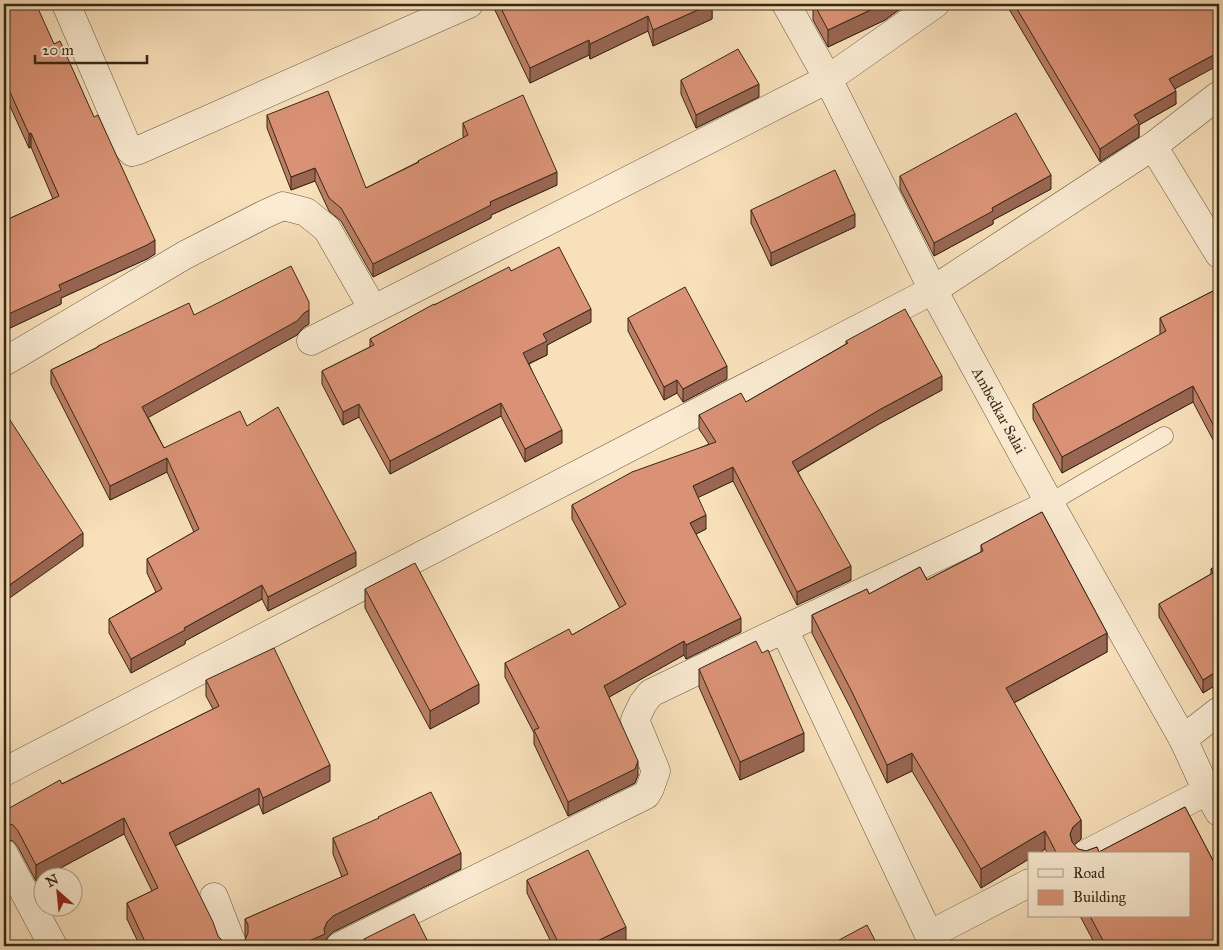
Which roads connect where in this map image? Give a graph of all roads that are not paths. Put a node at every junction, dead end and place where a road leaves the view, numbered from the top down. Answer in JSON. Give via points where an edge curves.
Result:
{"nodes":[{"id":1,"x":66,"y":4,"type":"edge"},
{"id":2,"x":469,"y":4,"type":"edge"},
{"id":3,"x":786,"y":4,"type":"edge"},
{"id":4,"x":935,"y":4,"type":"edge"},
{"id":5,"x":438,"y":10,"type":"edge"},
{"id":6,"x":828,"y":80,"type":"junction"},
{"id":7,"x":1219,"y":96,"type":"edge"},
{"id":8,"x":1152,"y":146,"type":"junction"},
{"id":9,"x":1219,"y":254,"type":"edge"},
{"id":10,"x":933,"y":290,"type":"junction"},
{"id":11,"x":373,"y":309,"type":"junction"},
{"id":12,"x":311,"y":341,"type":"dead end"},
{"id":13,"x":4,"y":362,"type":"edge"},
{"id":14,"x":1164,"y":436,"type":"dead end"},
{"id":15,"x":1050,"y":504,"type":"junction"},
{"id":16,"x":784,"y":629,"type":"junction"},
{"id":17,"x":1219,"y":711,"type":"edge"},
{"id":18,"x":1183,"y":739,"type":"junction"},
{"id":19,"x":4,"y":772,"type":"edge"},
{"id":20,"x":1213,"y":801,"type":"edge"},
{"id":21,"x":1091,"y":852,"type":"edge"},
{"id":22,"x":4,"y":854,"type":"edge"},
{"id":23,"x":1028,"y":884,"type":"edge"},
{"id":24,"x":214,"y":897,"type":"dead end"},
{"id":25,"x":932,"y":941,"type":"edge"},
{"id":26,"x":53,"y":946,"type":"edge"},
{"id":27,"x":233,"y":946,"type":"edge"},
{"id":28,"x":340,"y":946,"type":"edge"}],
"edges":[{"from":1,"to":5,"type":"street","via":[[132,152]]},
{"from":2,"to":5,"type":"street"},
{"from":3,"to":6,"type":"street","name":"Ambedkar Salai"},
{"from":4,"to":6,"type":"street"},
{"from":6,"to":10,"type":"street","name":"Ambedkar Salai"},
{"from":6,"to":11,"type":"street"},
{"from":7,"to":8,"type":"street"},
{"from":8,"to":9,"type":"street"},
{"from":8,"to":10,"type":"street"},
{"from":10,"to":15,"type":"street","name":"Ambedkar Salai"},
{"from":10,"to":19,"type":"street"},
{"from":11,"to":12,"type":"street"},
{"from":11,"to":13,"type":"street","via":[[327,229],[306,212],[284,206],[185,254]]},
{"from":14,"to":15,"type":"lane"},
{"from":15,"to":16,"type":"street"},
{"from":15,"to":18,"type":"street","name":"Ambedkar Salai"},
{"from":16,"to":25,"type":"street"},
{"from":16,"to":28,"type":"street","via":[[651,693],[634,720],[656,771],[646,794]]},
{"from":17,"to":18,"type":"street"},
{"from":18,"to":20,"type":"street","name":"Ambedkar Salai"},
{"from":20,"to":21,"type":"street"},
{"from":22,"to":26,"type":"street"},
{"from":23,"to":25,"type":"street"},
{"from":24,"to":27,"type":"street"}]}
